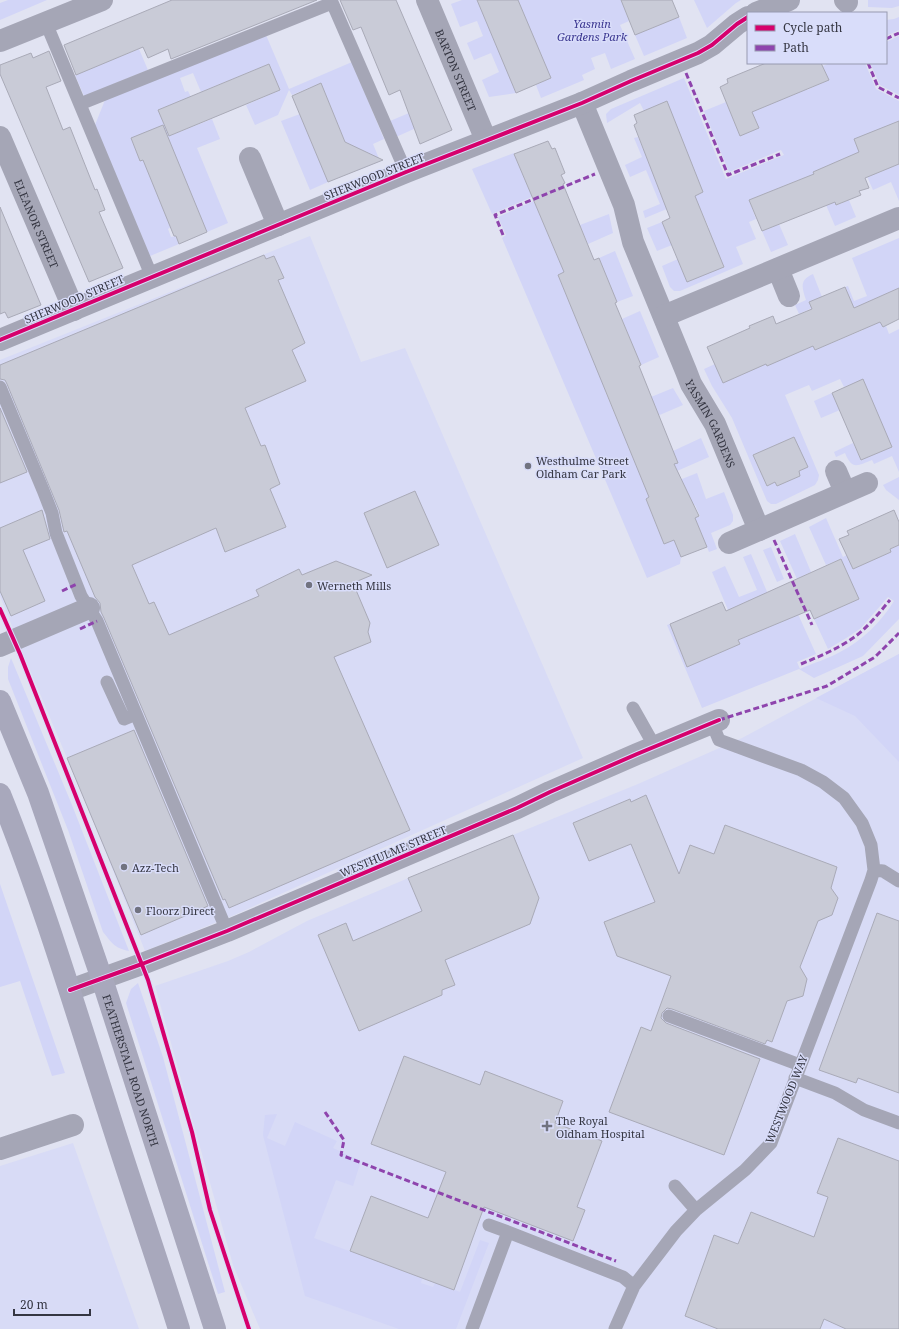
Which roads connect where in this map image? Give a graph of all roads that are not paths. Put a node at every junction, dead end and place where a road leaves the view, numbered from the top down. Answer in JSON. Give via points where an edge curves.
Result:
{"nodes":[{"id":1,"x":102,"y":0,"type":"edge"},
{"id":2,"x":427,"y":0,"type":"edge"},
{"id":3,"x":789,"y":0,"type":"edge"},
{"id":4,"x":332,"y":2,"type":"edge"},
{"id":5,"x":759,"y":12,"type":"edge"},
{"id":6,"x":747,"y":18,"type":"edge"},
{"id":7,"x":46,"y":23,"type":"junction"},
{"id":8,"x":0,"y":41,"type":"edge"},
{"id":9,"x":582,"y":103,"type":"junction"},
{"id":10,"x":80,"y":104,"type":"junction"},
{"id":11,"x":0,"y":137,"type":"edge"},
{"id":12,"x":486,"y":140,"type":"junction"},
{"id":13,"x":250,"y":158,"type":"dead end"},
{"id":14,"x":406,"y":172,"type":"junction"},
{"id":15,"x":899,"y":218,"type":"edge"},
{"id":16,"x":278,"y":225,"type":"junction"},
{"id":17,"x":778,"y":269,"type":"junction"},
{"id":18,"x":152,"y":277,"type":"junction"},
{"id":19,"x":789,"y":296,"type":"dead end"},
{"id":20,"x":74,"y":310,"type":"junction"},
{"id":21,"x":664,"y":316,"type":"junction"},
{"id":22,"x":0,"y":340,"type":"edge"},
{"id":23,"x":0,"y":387,"type":"edge"},
{"id":24,"x":836,"y":471,"type":"dead end"},
{"id":25,"x":867,"y":483,"type":"dead end"},
{"id":26,"x":845,"y":492,"type":"junction"},
{"id":27,"x":759,"y":530,"type":"junction"},
{"id":28,"x":729,"y":543,"type":"dead end"},
{"id":29,"x":88,"y":608,"type":"junction"},
{"id":30,"x":0,"y":646,"type":"edge"},
{"id":31,"x":107,"y":682,"type":"dead end"},
{"id":32,"x":0,"y":701,"type":"edge"},
{"id":33,"x":633,"y":708,"type":"dead end"},
{"id":34,"x":136,"y":714,"type":"junction"},
{"id":35,"x":716,"y":722,"type":"joint"},
{"id":36,"x":654,"y":747,"type":"junction"},
{"id":37,"x":0,"y":794,"type":"edge"},
{"id":38,"x":874,"y":870,"type":"junction"},
{"id":39,"x":899,"y":881,"type":"edge"},
{"id":40,"x":227,"y":931,"type":"junction"},
{"id":41,"x":102,"y":979,"type":"junction"},
{"id":42,"x":70,"y":990,"type":"junction"},
{"id":43,"x":669,"y":1016,"type":"dead end"},
{"id":44,"x":800,"y":1065,"type":"junction"},
{"id":45,"x":795,"y":1078,"type":"junction"},
{"id":46,"x":899,"y":1123,"type":"edge"},
{"id":47,"x":61,"y":1124,"type":"dead end"},
{"id":48,"x":0,"y":1149,"type":"edge"},
{"id":49,"x":675,"y":1186,"type":"dead end"},
{"id":50,"x":696,"y":1210,"type":"junction"},
{"id":51,"x":489,"y":1225,"type":"dead end"},
{"id":52,"x":508,"y":1232,"type":"junction"},
{"id":53,"x":634,"y":1286,"type":"junction"},
{"id":54,"x":180,"y":1329,"type":"edge"},
{"id":55,"x":215,"y":1329,"type":"edge"},
{"id":56,"x":472,"y":1329,"type":"edge"},
{"id":57,"x":615,"y":1329,"type":"edge"}],
"edges":[{"from":1,"to":7,"type":"street"},
{"from":2,"to":12,"type":"street","name":"BARTON STREET"},
{"from":3,"to":5,"type":"street"},
{"from":4,"to":10,"type":"lane"},
{"from":4,"to":14,"type":"lane"},
{"from":6,"to":9,"type":"street","name":"SHERWOOD STREET","via":[[703,51]]},
{"from":7,"to":8,"type":"street"},
{"from":7,"to":10,"type":"lane"},
{"from":9,"to":12,"type":"street","name":"SHERWOOD STREET"},
{"from":9,"to":21,"type":"street","name":"YASMIN GARDENS","via":[[624,205],[633,242]]},
{"from":10,"to":18,"type":"lane"},
{"from":11,"to":20,"type":"street","name":"ELEANOR STREET"},
{"from":12,"to":14,"type":"street","name":"SHERWOOD STREET"},
{"from":13,"to":16,"type":"street"},
{"from":14,"to":16,"type":"street","name":"SHERWOOD STREET"},
{"from":15,"to":17,"type":"street"},
{"from":16,"to":18,"type":"street","name":"SHERWOOD STREET"},
{"from":17,"to":19,"type":"street"},
{"from":17,"to":21,"type":"street"},
{"from":18,"to":20,"type":"street","name":"SHERWOOD STREET"},
{"from":20,"to":22,"type":"street","name":"SHERWOOD STREET"},
{"from":21,"to":27,"type":"street","name":"YASMIN GARDENS","via":[[691,384],[715,424]]},
{"from":23,"to":29,"type":"lane","via":[[52,513],[56,533],[81,596]]},
{"from":24,"to":26,"type":"street"},
{"from":25,"to":26,"type":"street"},
{"from":26,"to":27,"type":"street"},
{"from":27,"to":28,"type":"street"},
{"from":29,"to":30,"type":"street"},
{"from":29,"to":34,"type":"lane","via":[[98,621]]},
{"from":31,"to":34,"type":"lane","via":[[124,719]]},
{"from":32,"to":41,"type":"main road","name":"FEATHERSTALL ROAD NORTH","via":[[38,794]]},
{"from":33,"to":36,"type":"lane"},
{"from":34,"to":40,"type":"lane"},
{"from":35,"to":36,"type":"street","name":"WESTHULME STREET"},
{"from":35,"to":38,"type":"lane","via":[[719,740],[801,770],[844,798],[862,823],[871,845]]},
{"from":36,"to":40,"type":"street","name":"WESTHULME STREET"},
{"from":37,"to":42,"type":"main road","via":[[15,830]]},
{"from":38,"to":39,"type":"lane","via":[[883,871]]},
{"from":38,"to":44,"type":"lane","name":"WESTWOOD WAY"},
{"from":40,"to":41,"type":"street","name":"WESTHULME STREET"},
{"from":41,"to":42,"type":"street","name":"WESTHULME STREET"},
{"from":41,"to":55,"type":"main road","name":"FEATHERSTALL ROAD NORTH"},
{"from":42,"to":54,"type":"main road"},
{"from":43,"to":44,"type":"lane"},
{"from":44,"to":45,"type":"lane","name":"WESTWOOD WAY"},
{"from":45,"to":46,"type":"lane","via":[[835,1093],[864,1110]]},
{"from":45,"to":50,"type":"lane","name":"WESTWOOD WAY","via":[[771,1143],[745,1170]]},
{"from":47,"to":48,"type":"street"},
{"from":49,"to":50,"type":"lane"},
{"from":50,"to":53,"type":"lane","name":"WESTWOOD WAY","via":[[676,1231]]},
{"from":51,"to":52,"type":"lane"},
{"from":52,"to":53,"type":"lane","via":[[623,1277]]},
{"from":52,"to":56,"type":"lane"},
{"from":53,"to":57,"type":"lane","name":"WESTWOOD WAY"}]}
